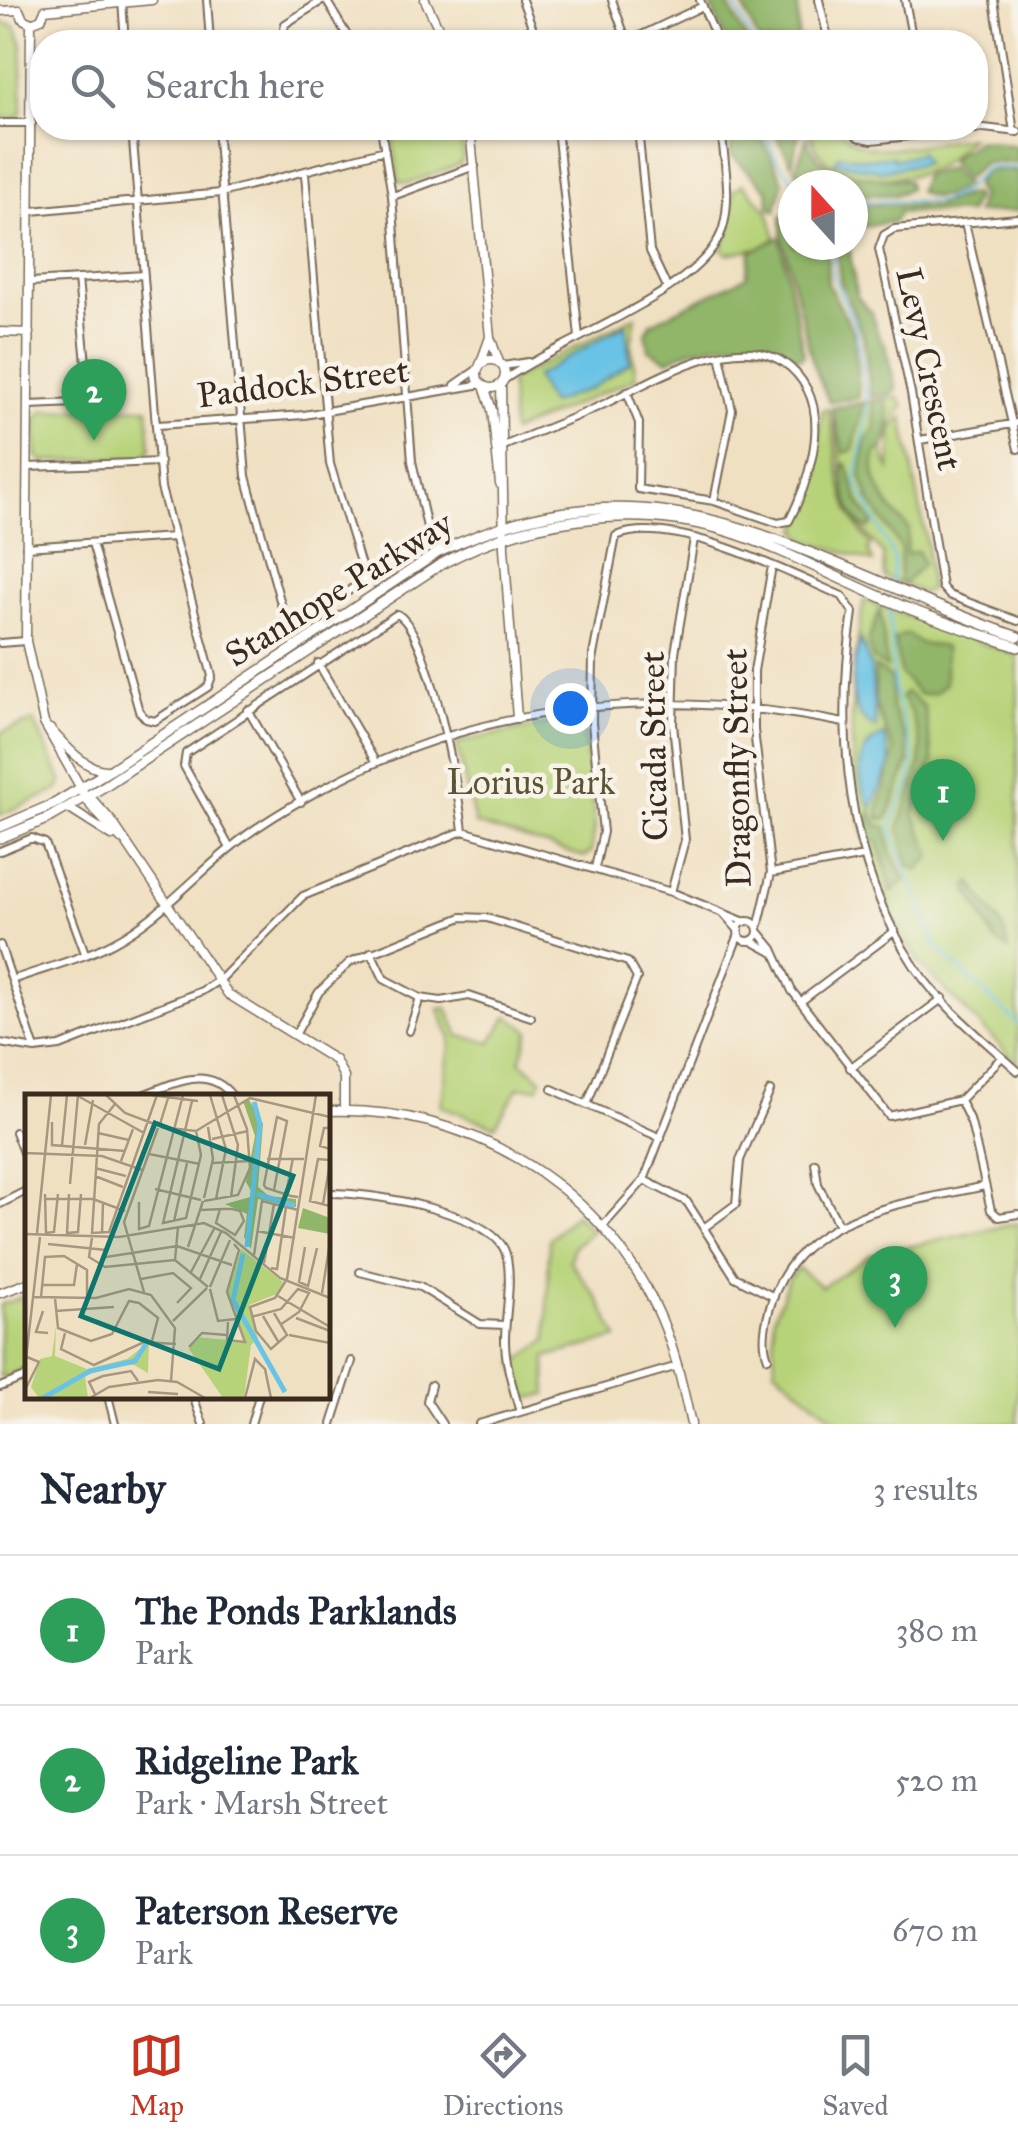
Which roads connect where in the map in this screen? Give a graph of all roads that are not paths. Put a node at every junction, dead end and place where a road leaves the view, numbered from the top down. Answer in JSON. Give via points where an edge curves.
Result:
{"nodes":[{"id":1,"x":23,"y":0,"type":"edge"},
{"id":2,"x":41,"y":0,"type":"edge"},
{"id":3,"x":152,"y":0,"type":"edge"},
{"id":4,"x":207,"y":0,"type":"edge"},
{"id":5,"x":324,"y":0,"type":"edge"},
{"id":6,"x":426,"y":0,"type":"edge"},
{"id":7,"x":522,"y":0,"type":"edge"},
{"id":8,"x":612,"y":0,"type":"edge"},
{"id":9,"x":819,"y":0,"type":"edge"},
{"id":10,"x":905,"y":0,"type":"edge"},
{"id":11,"x":994,"y":0,"type":"edge"},
{"id":12,"x":122,"y":2,"type":"edge"},
{"id":13,"x":702,"y":3,"type":"edge"},
{"id":14,"x":19,"y":10,"type":"junction"},
{"id":15,"x":45,"y":10,"type":"junction"},
{"id":16,"x":0,"y":11,"type":"edge"},
{"id":17,"x":31,"y":23,"type":"junction"},
{"id":18,"x":31,"y":30,"type":"edge"},
{"id":19,"x":125,"y":30,"type":"edge"},
{"id":20,"x":209,"y":30,"type":"edge"},
{"id":21,"x":284,"y":30,"type":"edge"},
{"id":22,"x":343,"y":30,"type":"edge"},
{"id":23,"x":440,"y":30,"type":"edge"},
{"id":24,"x":533,"y":30,"type":"edge"},
{"id":25,"x":623,"y":30,"type":"edge"},
{"id":26,"x":650,"y":30,"type":"edge"},
{"id":27,"x":713,"y":30,"type":"edge"},
{"id":28,"x":825,"y":30,"type":"edge"},
{"id":29,"x":911,"y":30,"type":"edge"},
{"id":30,"x":30,"y":122,"type":"edge"},
{"id":31,"x":0,"y":123,"type":"edge"},
{"id":32,"x":988,"y":128,"type":"edge"},
{"id":33,"x":1016,"y":132,"type":"edge"},
{"id":34,"x":32,"y":140,"type":"edge"},
{"id":35,"x":133,"y":140,"type":"edge"},
{"id":36,"x":217,"y":140,"type":"edge"},
{"id":37,"x":383,"y":140,"type":"edge"},
{"id":38,"x":472,"y":140,"type":"edge"},
{"id":39,"x":558,"y":140,"type":"edge"},
{"id":40,"x":639,"y":140,"type":"edge"},
{"id":41,"x":723,"y":140,"type":"edge"},
{"id":42,"x":385,"y":150,"type":"junction"},
{"id":43,"x":476,"y":165,"type":"junction"},
{"id":44,"x":304,"y":174,"type":"junction"},
{"id":45,"x":221,"y":193,"type":"junction"},
{"id":46,"x":392,"y":196,"type":"junction"},
{"id":47,"x":138,"y":204,"type":"junction"},
{"id":48,"x":32,"y":212,"type":"junction"},
{"id":49,"x":1018,"y":218,"type":"edge"},
{"id":50,"x":965,"y":223,"type":"junction"},
{"id":51,"x":144,"y":276,"type":"junction"},
{"id":52,"x":78,"y":280,"type":"junction"},
{"id":53,"x":31,"y":282,"type":"junction"},
{"id":54,"x":667,"y":287,"type":"junction"},
{"id":55,"x":0,"y":332,"type":"edge"},
{"id":56,"x":30,"y":333,"type":"junction"},
{"id":57,"x":490,"y":337,"type":"junction"},
{"id":58,"x":580,"y":337,"type":"junction"},
{"id":59,"x":720,"y":355,"type":"junction"},
{"id":60,"x":529,"y":362,"type":"junction"},
{"id":61,"x":501,"y":364,"type":"junction"},
{"id":62,"x":479,"y":368,"type":"junction"},
{"id":63,"x":502,"y":382,"type":"junction"},
{"id":64,"x":483,"y":385,"type":"junction"},
{"id":65,"x":454,"y":386,"type":"junction"},
{"id":66,"x":627,"y":392,"type":"junction"},
{"id":67,"x":409,"y":397,"type":"junction"},
{"id":68,"x":28,"y":405,"type":"junction"},
{"id":69,"x":326,"y":412,"type":"junction"},
{"id":70,"x":243,"y":422,"type":"junction"},
{"id":71,"x":1016,"y":423,"type":"edge"},
{"id":72,"x":158,"y":425,"type":"junction"},
{"id":73,"x":920,"y":440,"type":"junction"},
{"id":74,"x":504,"y":446,"type":"junction"},
{"id":75,"x":1018,"y":449,"type":"edge"},
{"id":76,"x":160,"y":462,"type":"junction"},
{"id":77,"x":28,"y":467,"type":"junction"},
{"id":78,"x":503,"y":491,"type":"junction"},
{"id":79,"x":714,"y":501,"type":"junction"},
{"id":80,"x":503,"y":525,"type":"junction"},
{"id":81,"x":174,"y":537,"type":"junction"},
{"id":82,"x":504,"y":537,"type":"junction"},
{"id":83,"x":694,"y":539,"type":"junction"},
{"id":84,"x":92,"y":543,"type":"junction"},
{"id":85,"x":26,"y":546,"type":"junction"},
{"id":86,"x":772,"y":566,"type":"junction"},
{"id":87,"x":366,"y":582,"type":"junction"},
{"id":88,"x":1018,"y":621,"type":"edge"},
{"id":89,"x":1018,"y":637,"type":"edge"},
{"id":90,"x":26,"y":640,"type":"junction"},
{"id":91,"x":0,"y":643,"type":"edge"},
{"id":92,"x":1018,"y":647,"type":"edge"},
{"id":93,"x":318,"y":663,"type":"junction"},
{"id":94,"x":672,"y":701,"type":"junction"},
{"id":95,"x":592,"y":705,"type":"junction"},
{"id":96,"x":753,"y":706,"type":"junction"},
{"id":97,"x":248,"y":710,"type":"junction"},
{"id":98,"x":516,"y":718,"type":"junction"},
{"id":99,"x":44,"y":722,"type":"junction"},
{"id":100,"x":844,"y":722,"type":"junction"},
{"id":101,"x":446,"y":736,"type":"junction"},
{"id":102,"x":376,"y":763,"type":"junction"},
{"id":103,"x":112,"y":769,"type":"junction"},
{"id":104,"x":86,"y":792,"type":"junction"},
{"id":105,"x":301,"y":802,"type":"junction"},
{"id":106,"x":68,"y":808,"type":"junction"},
{"id":107,"x":0,"y":827,"type":"edge"},
{"id":108,"x":463,"y":831,"type":"junction"},
{"id":109,"x":0,"y":838,"type":"edge"},
{"id":110,"x":121,"y":840,"type":"junction"},
{"id":111,"x":230,"y":848,"type":"junction"},
{"id":112,"x":0,"y":851,"type":"edge"},
{"id":113,"x":864,"y":856,"type":"junction"},
{"id":114,"x":594,"y":868,"type":"junction"},
{"id":115,"x":771,"y":873,"type":"junction"},
{"id":116,"x":672,"y":892,"type":"junction"},
{"id":117,"x":166,"y":906,"type":"junction"},
{"id":118,"x":762,"y":909,"type":"junction"},
{"id":119,"x":724,"y":914,"type":"junction"},
{"id":120,"x":747,"y":921,"type":"junction"},
{"id":121,"x":758,"y":929,"type":"junction"},
{"id":122,"x":895,"y":931,"type":"junction"},
{"id":123,"x":739,"y":932,"type":"junction"},
{"id":124,"x":750,"y":941,"type":"junction"},
{"id":125,"x":0,"y":945,"type":"edge"},
{"id":126,"x":372,"y":952,"type":"junction"},
{"id":127,"x":772,"y":952,"type":"junction"},
{"id":128,"x":85,"y":953,"type":"junction"},
{"id":129,"x":733,"y":957,"type":"junction"},
{"id":130,"x":12,"y":980,"type":"junction"},
{"id":131,"x":218,"y":982,"type":"junction"},
{"id":132,"x":420,"y":998,"type":"junction"},
{"id":133,"x":943,"y":998,"type":"junction"},
{"id":134,"x":800,"y":1002,"type":"junction"},
{"id":135,"x":531,"y":1017,"type":"dead end"},
{"id":136,"x":409,"y":1031,"type":"dead end"},
{"id":137,"x":295,"y":1035,"type":"junction"},
{"id":138,"x":0,"y":1043,"type":"edge"},
{"id":139,"x":35,"y":1049,"type":"junction"},
{"id":140,"x":1002,"y":1057,"type":"junction"},
{"id":141,"x":850,"y":1068,"type":"junction"},
{"id":142,"x":1018,"y":1071,"type":"edge"},
{"id":143,"x":552,"y":1089,"type":"dead end"},
{"id":144,"x":770,"y":1092,"type":"dead end"},
{"id":145,"x":147,"y":1094,"type":"edge"},
{"id":146,"x":230,"y":1094,"type":"edge"},
{"id":147,"x":960,"y":1100,"type":"junction"},
{"id":148,"x":587,"y":1104,"type":"junction"},
{"id":149,"x":330,"y":1110,"type":"edge"},
{"id":150,"x":344,"y":1110,"type":"junction"},
{"id":151,"x":15,"y":1132,"type":"dead end"},
{"id":152,"x":662,"y":1138,"type":"junction"},
{"id":153,"x":25,"y":1157,"type":"edge"},
{"id":154,"x":815,"y":1163,"type":"dead end"},
{"id":155,"x":644,"y":1180,"type":"junction"},
{"id":156,"x":986,"y":1186,"type":"junction"},
{"id":157,"x":25,"y":1192,"type":"edge"},
{"id":158,"x":330,"y":1193,"type":"edge"},
{"id":159,"x":0,"y":1204,"type":"edge"},
{"id":160,"x":1018,"y":1214,"type":"edge"},
{"id":161,"x":838,"y":1224,"type":"junction"},
{"id":162,"x":603,"y":1226,"type":"junction"},
{"id":163,"x":705,"y":1227,"type":"junction"},
{"id":164,"x":360,"y":1272,"type":"dead end"},
{"id":165,"x":25,"y":1284,"type":"edge"},
{"id":166,"x":0,"y":1293,"type":"edge"},
{"id":167,"x":774,"y":1297,"type":"junction"},
{"id":168,"x":506,"y":1325,"type":"junction"},
{"id":169,"x":768,"y":1358,"type":"dead end"},
{"id":170,"x":352,"y":1361,"type":"dead end"},
{"id":171,"x":678,"y":1366,"type":"junction"},
{"id":172,"x":25,"y":1377,"type":"edge"},
{"id":173,"x":431,"y":1386,"type":"dead end"},
{"id":174,"x":0,"y":1387,"type":"edge"},
{"id":175,"x":109,"y":1399,"type":"edge"},
{"id":176,"x":194,"y":1399,"type":"edge"},
{"id":177,"x":257,"y":1399,"type":"edge"},
{"id":178,"x":519,"y":1409,"type":"junction"},
{"id":179,"x":115,"y":1424,"type":"edge"},
{"id":180,"x":203,"y":1424,"type":"edge"},
{"id":181,"x":251,"y":1424,"type":"edge"},
{"id":182,"x":332,"y":1424,"type":"edge"},
{"id":183,"x":442,"y":1424,"type":"edge"},
{"id":184,"x":479,"y":1424,"type":"edge"},
{"id":185,"x":692,"y":1424,"type":"edge"}],
"edges":[{"from":1,"to":14,"type":"street"},
{"from":2,"to":15,"type":"street"},
{"from":3,"to":12,"type":"street"},
{"from":4,"to":20,"type":"street"},
{"from":5,"to":21,"type":"street"},
{"from":5,"to":22,"type":"street"},
{"from":6,"to":23,"type":"street"},
{"from":7,"to":24,"type":"street"},
{"from":8,"to":25,"type":"street"},
{"from":9,"to":28,"type":"street"},
{"from":10,"to":29,"type":"street"},
{"from":11,"to":33,"type":"street"},
{"from":12,"to":15,"type":"street"},
{"from":12,"to":19,"type":"street"},
{"from":13,"to":26,"type":"street"},
{"from":13,"to":27,"type":"street"},
{"from":14,"to":16,"type":"street"},
{"from":14,"to":17,"type":"street"},
{"from":15,"to":17,"type":"street"},
{"from":17,"to":18,"type":"street"},
{"from":30,"to":31,"type":"street"},
{"from":32,"to":33,"type":"street"},
{"from":34,"to":48,"type":"street"},
{"from":35,"to":47,"type":"street"},
{"from":36,"to":45,"type":"street"},
{"from":37,"to":42,"type":"street"},
{"from":38,"to":43,"type":"street"},
{"from":39,"to":58,"type":"street"},
{"from":40,"to":54,"type":"street","via":[[650,251]]},
{"from":41,"to":54,"type":"street","via":[[723,226],[709,254]]},
{"from":42,"to":44,"type":"street"},
{"from":42,"to":46,"type":"street"},
{"from":43,"to":46,"type":"street"},
{"from":43,"to":57,"type":"street"},
{"from":44,"to":45,"type":"street"},
{"from":44,"to":69,"type":"street"},
{"from":45,"to":47,"type":"street"},
{"from":45,"to":70,"type":"street"},
{"from":46,"to":67,"type":"street"},
{"from":47,"to":48,"type":"street"},
{"from":47,"to":51,"type":"street"},
{"from":48,"to":53,"type":"street"},
{"from":49,"to":50,"type":"street","name":"Levy Crescent"},
{"from":50,"to":71,"type":"street"},
{"from":50,"to":73,"type":"street","name":"Levy Crescent","via":[[894,229],[880,244]]},
{"from":51,"to":52,"type":"street"},
{"from":51,"to":72,"type":"street"},
{"from":52,"to":53,"type":"street"},
{"from":52,"to":68,"type":"street","via":[[89,395],[77,403]]},
{"from":53,"to":56,"type":"street"},
{"from":54,"to":58,"type":"street"},
{"from":55,"to":56,"type":"street"},
{"from":56,"to":68,"type":"street"},
{"from":57,"to":61,"type":"street"},
{"from":57,"to":62,"type":"street"},
{"from":58,"to":60,"type":"street"},
{"from":59,"to":66,"type":"street"},
{"from":59,"to":79,"type":"street","via":[[732,410]]},
{"from":59,"to":79,"type":"street","via":[[747,351],[794,371],[810,396],[812,449],[786,523]]},
{"from":60,"to":61,"type":"street"},
{"from":60,"to":63,"type":"street"},
{"from":61,"to":62,"type":"street","via":[[488,360]]},
{"from":61,"to":63,"type":"street"},
{"from":62,"to":64,"type":"street"},
{"from":62,"to":65,"type":"street","name":"Paddock Street"},
{"from":63,"to":64,"type":"street"},
{"from":63,"to":74,"type":"street"},
{"from":64,"to":65,"type":"street","name":"Paddock Street"},
{"from":64,"to":78,"type":"street"},
{"from":65,"to":67,"type":"street","name":"Paddock Street"},
{"from":66,"to":74,"type":"street"},
{"from":66,"to":79,"type":"street","via":[[639,423],[638,489]]},
{"from":67,"to":69,"type":"street","name":"Paddock Street"},
{"from":67,"to":87,"type":"street","via":[[412,461],[428,538]]},
{"from":68,"to":77,"type":"street"},
{"from":69,"to":70,"type":"street","name":"Paddock Street"},
{"from":69,"to":87,"type":"street","via":[[330,464]]},
{"from":70,"to":72,"type":"street","name":"Paddock Street"},
{"from":70,"to":87,"type":"street","via":[[248,485],[287,622],[304,624]]},
{"from":71,"to":73,"type":"street"},
{"from":71,"to":75,"type":"street"},
{"from":72,"to":76,"type":"street"},
{"from":73,"to":88,"type":"street","name":"Levy Crescent","via":[[943,590]]},
{"from":74,"to":78,"type":"street"},
{"from":76,"to":77,"type":"street"},
{"from":76,"to":81,"type":"street"},
{"from":77,"to":85,"type":"street"},
{"from":78,"to":80,"type":"street"},
{"from":80,"to":82,"type":"street"},
{"from":80,"to":89,"type":"main road","name":"Stanhope Parkway","via":[[600,508],[683,511],[750,529]]},
{"from":80,"to":103,"type":"main road","name":"Stanhope Parkway","via":[[437,553]]},
{"from":81,"to":84,"type":"street"},
{"from":81,"to":84,"type":"street","via":[[212,679],[152,722],[140,711]]},
{"from":82,"to":92,"type":"main road","name":"Stanhope Parkway","via":[[606,518],[683,521],[741,536],[896,604]]},
{"from":82,"to":98,"type":"street"},
{"from":82,"to":104,"type":"main road","name":"Stanhope Parkway","via":[[419,577]]},
{"from":83,"to":86,"type":"street"},
{"from":83,"to":94,"type":"street","name":"Cicada Street"},
{"from":83,"to":95,"type":"street","via":[[623,533],[612,542]]},
{"from":84,"to":85,"type":"street"},
{"from":85,"to":90,"type":"street"},
{"from":86,"to":96,"type":"street","name":"Dragonfly Street"},
{"from":86,"to":100,"type":"street","via":[[852,606]]},
{"from":90,"to":91,"type":"street"},
{"from":90,"to":99,"type":"street"},
{"from":93,"to":97,"type":"street"},
{"from":93,"to":101,"type":"street","via":[[398,614],[416,644]]},
{"from":93,"to":102,"type":"street"},
{"from":94,"to":95,"type":"street"},
{"from":94,"to":96,"type":"street"},
{"from":94,"to":116,"type":"street","name":"Cicada Street","via":[[684,840]]},
{"from":95,"to":98,"type":"street"},
{"from":95,"to":114,"type":"street","via":[[603,832]]},
{"from":96,"to":100,"type":"street"},
{"from":96,"to":115,"type":"street","name":"Dragonfly Street"},
{"from":97,"to":105,"type":"street"},
{"from":97,"to":111,"type":"street","via":[[183,760]]},
{"from":98,"to":101,"type":"street"},
{"from":99,"to":103,"type":"street","via":[[86,762]]},
{"from":99,"to":104,"type":"street"},
{"from":100,"to":113,"type":"street"},
{"from":101,"to":102,"type":"street"},
{"from":101,"to":108,"type":"street"},
{"from":102,"to":105,"type":"street"},
{"from":103,"to":104,"type":"main road","name":"Stanhope Parkway"},
{"from":104,"to":106,"type":"main road","name":"Stanhope Parkway"},
{"from":104,"to":107,"type":"main road","name":"Stanhope Parkway"},
{"from":104,"to":110,"type":"street"},
{"from":105,"to":111,"type":"street"},
{"from":106,"to":109,"type":"main road","name":"Stanhope Parkway"},
{"from":106,"to":110,"type":"street"},
{"from":108,"to":114,"type":"street"},
{"from":108,"to":131,"type":"street","via":[[303,896]]},
{"from":110,"to":117,"type":"street"},
{"from":111,"to":117,"type":"street"},
{"from":112,"to":128,"type":"street","via":[[32,838],[45,843]]},
{"from":113,"to":115,"type":"street"},
{"from":113,"to":122,"type":"street"},
{"from":114,"to":116,"type":"street"},
{"from":115,"to":118,"type":"street","name":"Dragonfly Street"},
{"from":116,"to":119,"type":"street"},
{"from":117,"to":128,"type":"street"},
{"from":117,"to":131,"type":"street"},
{"from":118,"to":120,"type":"street","name":"Dragonfly Street"},
{"from":118,"to":121,"type":"street","name":"Dragonfly Street"},
{"from":119,"to":120,"type":"street"},
{"from":119,"to":123,"type":"street"},
{"from":120,"to":121,"type":"street"},
{"from":120,"to":123,"type":"street","name":"Dragonfly Street"},
{"from":121,"to":124,"type":"street"},
{"from":121,"to":127,"type":"street"},
{"from":122,"to":133,"type":"street","via":[[916,969]]},
{"from":122,"to":134,"type":"street"},
{"from":123,"to":124,"type":"street"},
{"from":123,"to":129,"type":"street"},
{"from":124,"to":127,"type":"street"},
{"from":124,"to":129,"type":"street"},
{"from":125,"to":130,"type":"street"},
{"from":126,"to":132,"type":"street","via":[[384,979]]},
{"from":126,"to":137,"type":"street","via":[[324,987]]},
{"from":126,"to":148,"type":"street","via":[[470,916],[632,965],[637,978]]},
{"from":127,"to":134,"type":"street"},
{"from":128,"to":130,"type":"street"},
{"from":129,"to":152,"type":"street"},
{"from":130,"to":139,"type":"street"},
{"from":131,"to":137,"type":"street","via":[[233,1000]]},
{"from":131,"to":139,"type":"street","via":[[60,1046]]},
{"from":132,"to":135,"type":"street","via":[[468,996]]},
{"from":132,"to":136,"type":"street"},
{"from":133,"to":140,"type":"street"},
{"from":133,"to":141,"type":"street"},
{"from":134,"to":141,"type":"street"},
{"from":137,"to":150,"type":"street","via":[[338,1064]]},
{"from":138,"to":139,"type":"street"},
{"from":140,"to":142,"type":"street"},
{"from":140,"to":147,"type":"street"},
{"from":141,"to":147,"type":"street","via":[[890,1116]]},
{"from":143,"to":148,"type":"street"},
{"from":144,"to":163,"type":"street","via":[[740,1160],[738,1198],[728,1214]]},
{"from":145,"to":146,"type":"street","via":[[202,1077]]},
{"from":147,"to":156,"type":"street"},
{"from":148,"to":152,"type":"street"},
{"from":149,"to":150,"type":"street"},
{"from":150,"to":162,"type":"street","via":[[417,1118],[480,1138],[548,1176]]},
{"from":151,"to":153,"type":"street"},
{"from":152,"to":155,"type":"street"},
{"from":154,"to":161,"type":"street"},
{"from":155,"to":162,"type":"street"},
{"from":155,"to":163,"type":"street","via":[[687,1202]]},
{"from":156,"to":160,"type":"street","via":[[993,1213]]},
{"from":156,"to":161,"type":"street"},
{"from":157,"to":159,"type":"street"},
{"from":158,"to":168,"type":"street","via":[[404,1199],[493,1238],[506,1256]]},
{"from":161,"to":167,"type":"street","via":[[801,1253]]},
{"from":162,"to":171,"type":"street","via":[[643,1282]]},
{"from":163,"to":167,"type":"street","via":[[735,1277]]},
{"from":164,"to":168,"type":"street","via":[[425,1289],[480,1324]]},
{"from":165,"to":166,"type":"street"},
{"from":167,"to":169,"type":"street","via":[[764,1344]]},
{"from":168,"to":178,"type":"street"},
{"from":170,"to":182,"type":"street"},
{"from":171,"to":178,"type":"street"},
{"from":171,"to":185,"type":"street"},
{"from":172,"to":174,"type":"street"},
{"from":173,"to":183,"type":"street","via":[[427,1400]]},
{"from":175,"to":179,"type":"street"},
{"from":176,"to":180,"type":"street"},
{"from":177,"to":181,"type":"street"},
{"from":178,"to":184,"type":"street"}]}
